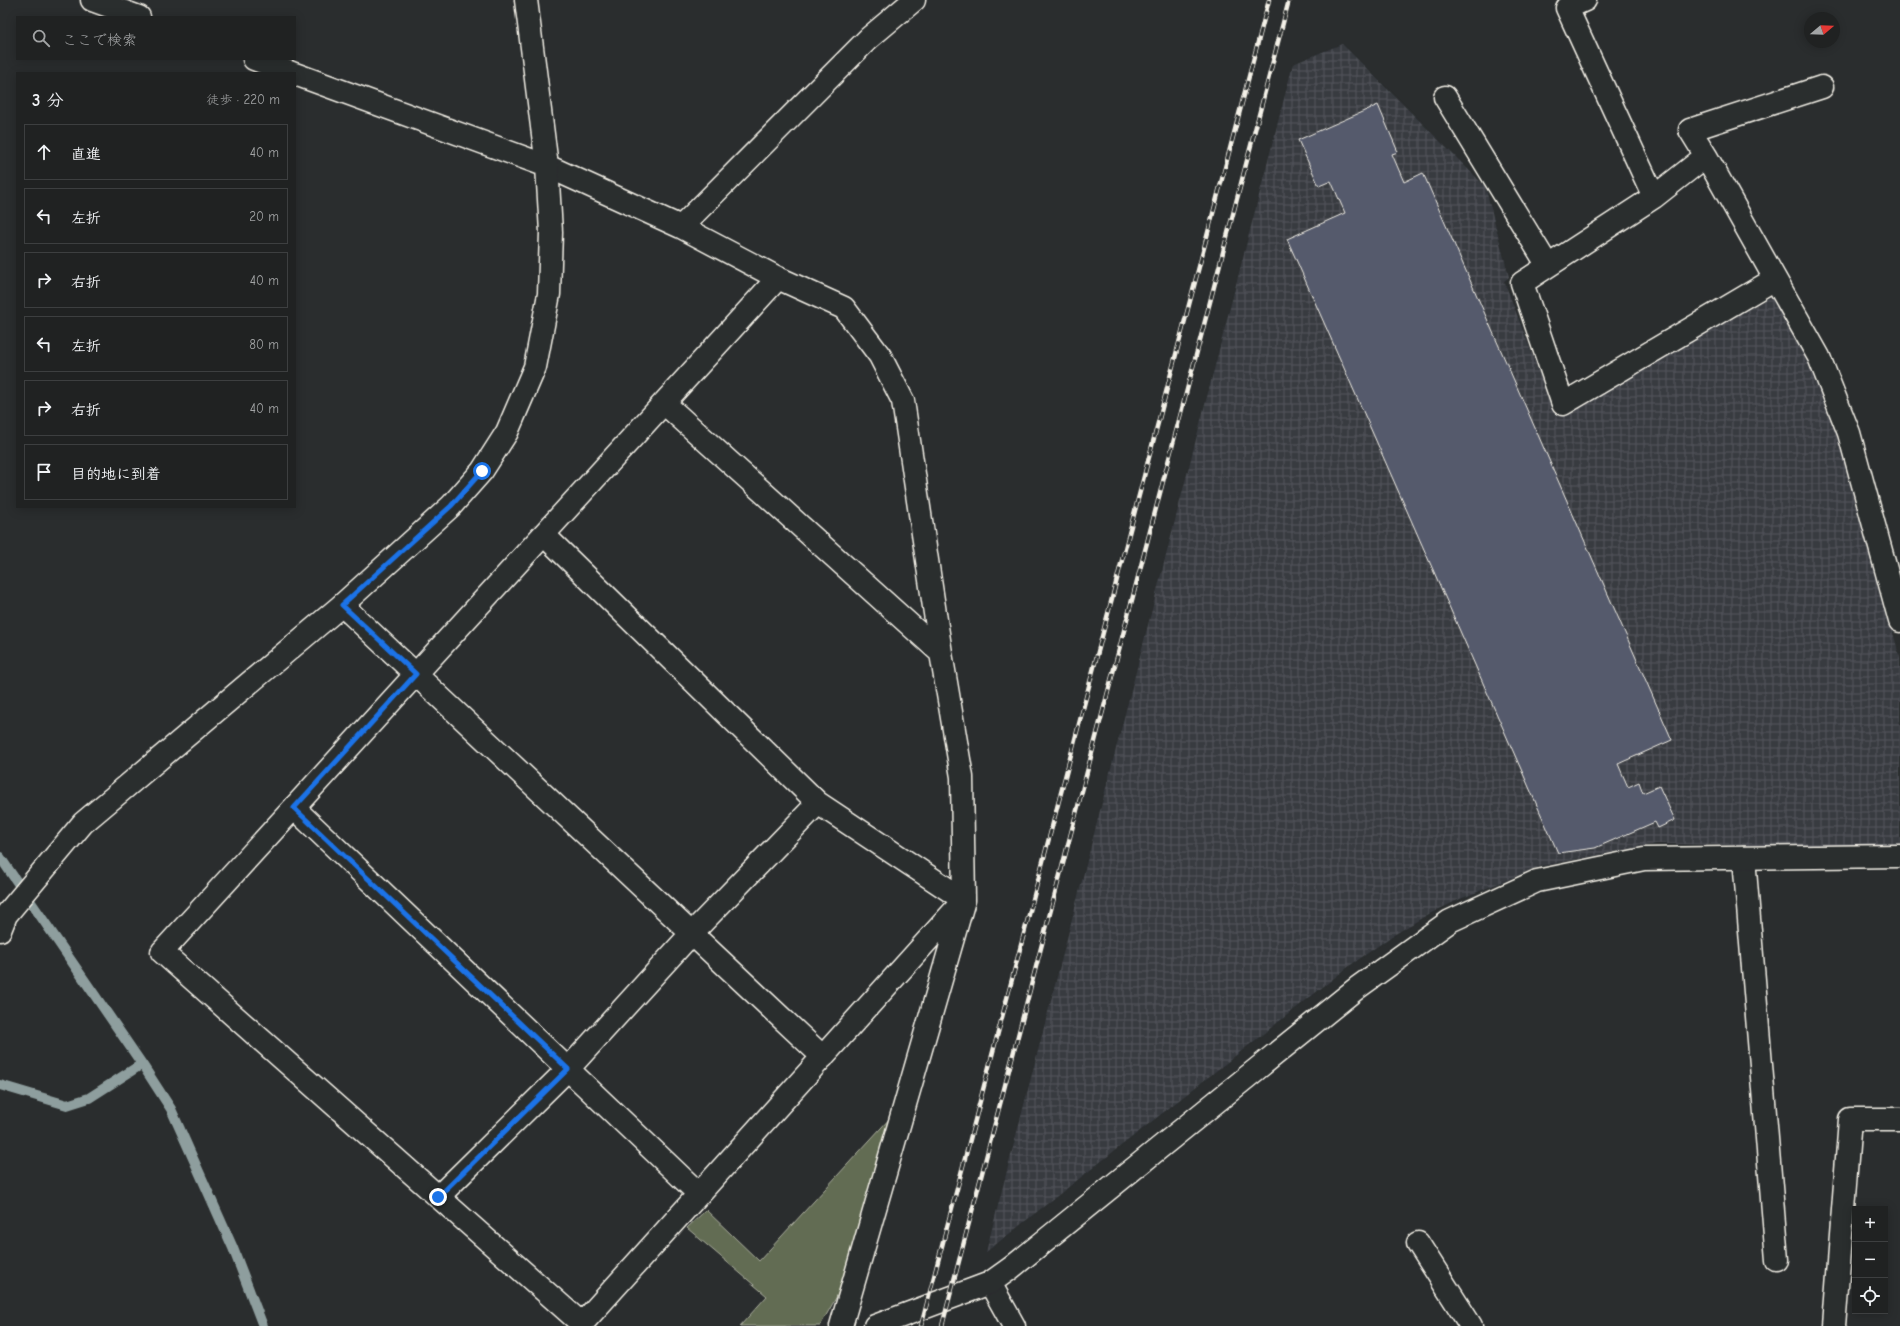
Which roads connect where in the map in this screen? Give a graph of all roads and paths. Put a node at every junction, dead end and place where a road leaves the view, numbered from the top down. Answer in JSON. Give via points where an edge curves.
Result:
{"nodes":[{"id":1,"x":92,"y":0,"type":"edge"},
{"id":2,"x":526,"y":0,"type":"edge"},
{"id":3,"x":914,"y":0,"type":"edge"},
{"id":4,"x":1585,"y":0,"type":"edge"},
{"id":5,"x":136,"y":16,"type":"edge"},
{"id":6,"x":257,"y":60,"type":"edge"},
{"id":7,"x":289,"y":72,"type":"edge"},
{"id":8,"x":296,"y":75,"type":"edge"},
{"id":9,"x":1822,"y":87,"type":"dead end"},
{"id":10,"x":1445,"y":98,"type":"dead end"},
{"id":11,"x":1706,"y":156,"type":"junction"},
{"id":12,"x":548,"y":166,"type":"junction"},
{"id":13,"x":1654,"y":197,"type":"junction"},
{"id":14,"x":681,"y":227,"type":"junction"},
{"id":15,"x":1548,"y":266,"type":"junction"},
{"id":16,"x":778,"y":278,"type":"junction"},
{"id":17,"x":1775,"y":279,"type":"junction"},
{"id":18,"x":664,"y":403,"type":"junction"},
{"id":19,"x":544,"y":534,"type":"junction"},
{"id":20,"x":342,"y":605,"type":"junction"},
{"id":21,"x":1900,"y":621,"type":"edge"},
{"id":22,"x":941,"y":653,"type":"junction"},
{"id":23,"x":416,"y":674,"type":"junction"},
{"id":24,"x":818,"y":803,"type":"junction"},
{"id":25,"x":294,"y":808,"type":"junction"},
{"id":26,"x":1900,"y":856,"type":"edge"},
{"id":27,"x":1744,"y":858,"type":"junction"},
{"id":28,"x":964,"y":900,"type":"junction"},
{"id":29,"x":0,"y":930,"type":"edge"},
{"id":30,"x":692,"y":933,"type":"junction"},
{"id":31,"x":823,"y":1057,"type":"junction"},
{"id":32,"x":568,"y":1069,"type":"junction"},
{"id":33,"x":1900,"y":1119,"type":"edge"},
{"id":34,"x":699,"y":1194,"type":"junction"},
{"id":35,"x":438,"y":1197,"type":"junction"},
{"id":36,"x":1418,"y":1243,"type":"dead end"},
{"id":37,"x":1777,"y":1260,"type":"dead end"},
{"id":38,"x":990,"y":1283,"type":"junction"},
{"id":39,"x":581,"y":1325,"type":"edge"},
{"id":40,"x":841,"y":1326,"type":"edge"},
{"id":41,"x":875,"y":1326,"type":"edge"},
{"id":42,"x":1014,"y":1326,"type":"edge"},
{"id":43,"x":1471,"y":1326,"type":"edge"},
{"id":44,"x":1834,"y":1326,"type":"edge"}],
"edges":[{"from":1,"to":5,"type":"street"},
{"from":2,"to":12,"type":"street"},
{"from":3,"to":14,"type":"street","via":[[869,38]]},
{"from":4,"to":13,"type":"street","via":[[1567,8]]},
{"from":6,"to":7,"type":"street"},
{"from":8,"to":12,"type":"street"},
{"from":9,"to":11,"type":"street","via":[[1690,130]]},
{"from":10,"to":15,"type":"street"},
{"from":11,"to":13,"type":"street"},
{"from":11,"to":17,"type":"street"},
{"from":12,"to":14,"type":"street"},
{"from":12,"to":20,"type":"street","via":[[551,232],[549,294],[535,367],[507,432],[482,471],[451,506]]},
{"from":13,"to":15,"type":"street"},
{"from":14,"to":16,"type":"street"},
{"from":15,"to":17,"type":"street","via":[[1522,283],[1563,404]]},
{"from":16,"to":18,"type":"street"},
{"from":16,"to":22,"type":"street","via":[[844,308],[880,356],[903,402]]},
{"from":17,"to":21,"type":"street","via":[[1819,357],[1849,433]]},
{"from":18,"to":19,"type":"street"},
{"from":18,"to":22,"type":"street"},
{"from":19,"to":23,"type":"street"},
{"from":19,"to":24,"type":"street"},
{"from":20,"to":23,"type":"street"},
{"from":20,"to":29,"type":"street","via":[[83,823],[6,915]]},
{"from":22,"to":28,"type":"street","via":[[962,777]]},
{"from":23,"to":25,"type":"street"},
{"from":23,"to":30,"type":"street"},
{"from":24,"to":28,"type":"street"},
{"from":24,"to":30,"type":"street"},
{"from":25,"to":32,"type":"street"},
{"from":25,"to":35,"type":"street","via":[[162,952]]},
{"from":26,"to":27,"type":"street"},
{"from":27,"to":37,"type":"street"},
{"from":27,"to":38,"type":"street","via":[[1644,859],[1537,881],[1450,921],[1357,988]]},
{"from":28,"to":31,"type":"street"},
{"from":28,"to":40,"type":"street"},
{"from":30,"to":31,"type":"street"},
{"from":30,"to":32,"type":"street"},
{"from":31,"to":34,"type":"street"},
{"from":32,"to":34,"type":"street"},
{"from":32,"to":35,"type":"street"},
{"from":33,"to":44,"type":"street","via":[[1850,1119]]},
{"from":34,"to":39,"type":"street"},
{"from":35,"to":39,"type":"street"},
{"from":36,"to":43,"type":"street"},
{"from":38,"to":41,"type":"street"},
{"from":38,"to":42,"type":"street"}]}
